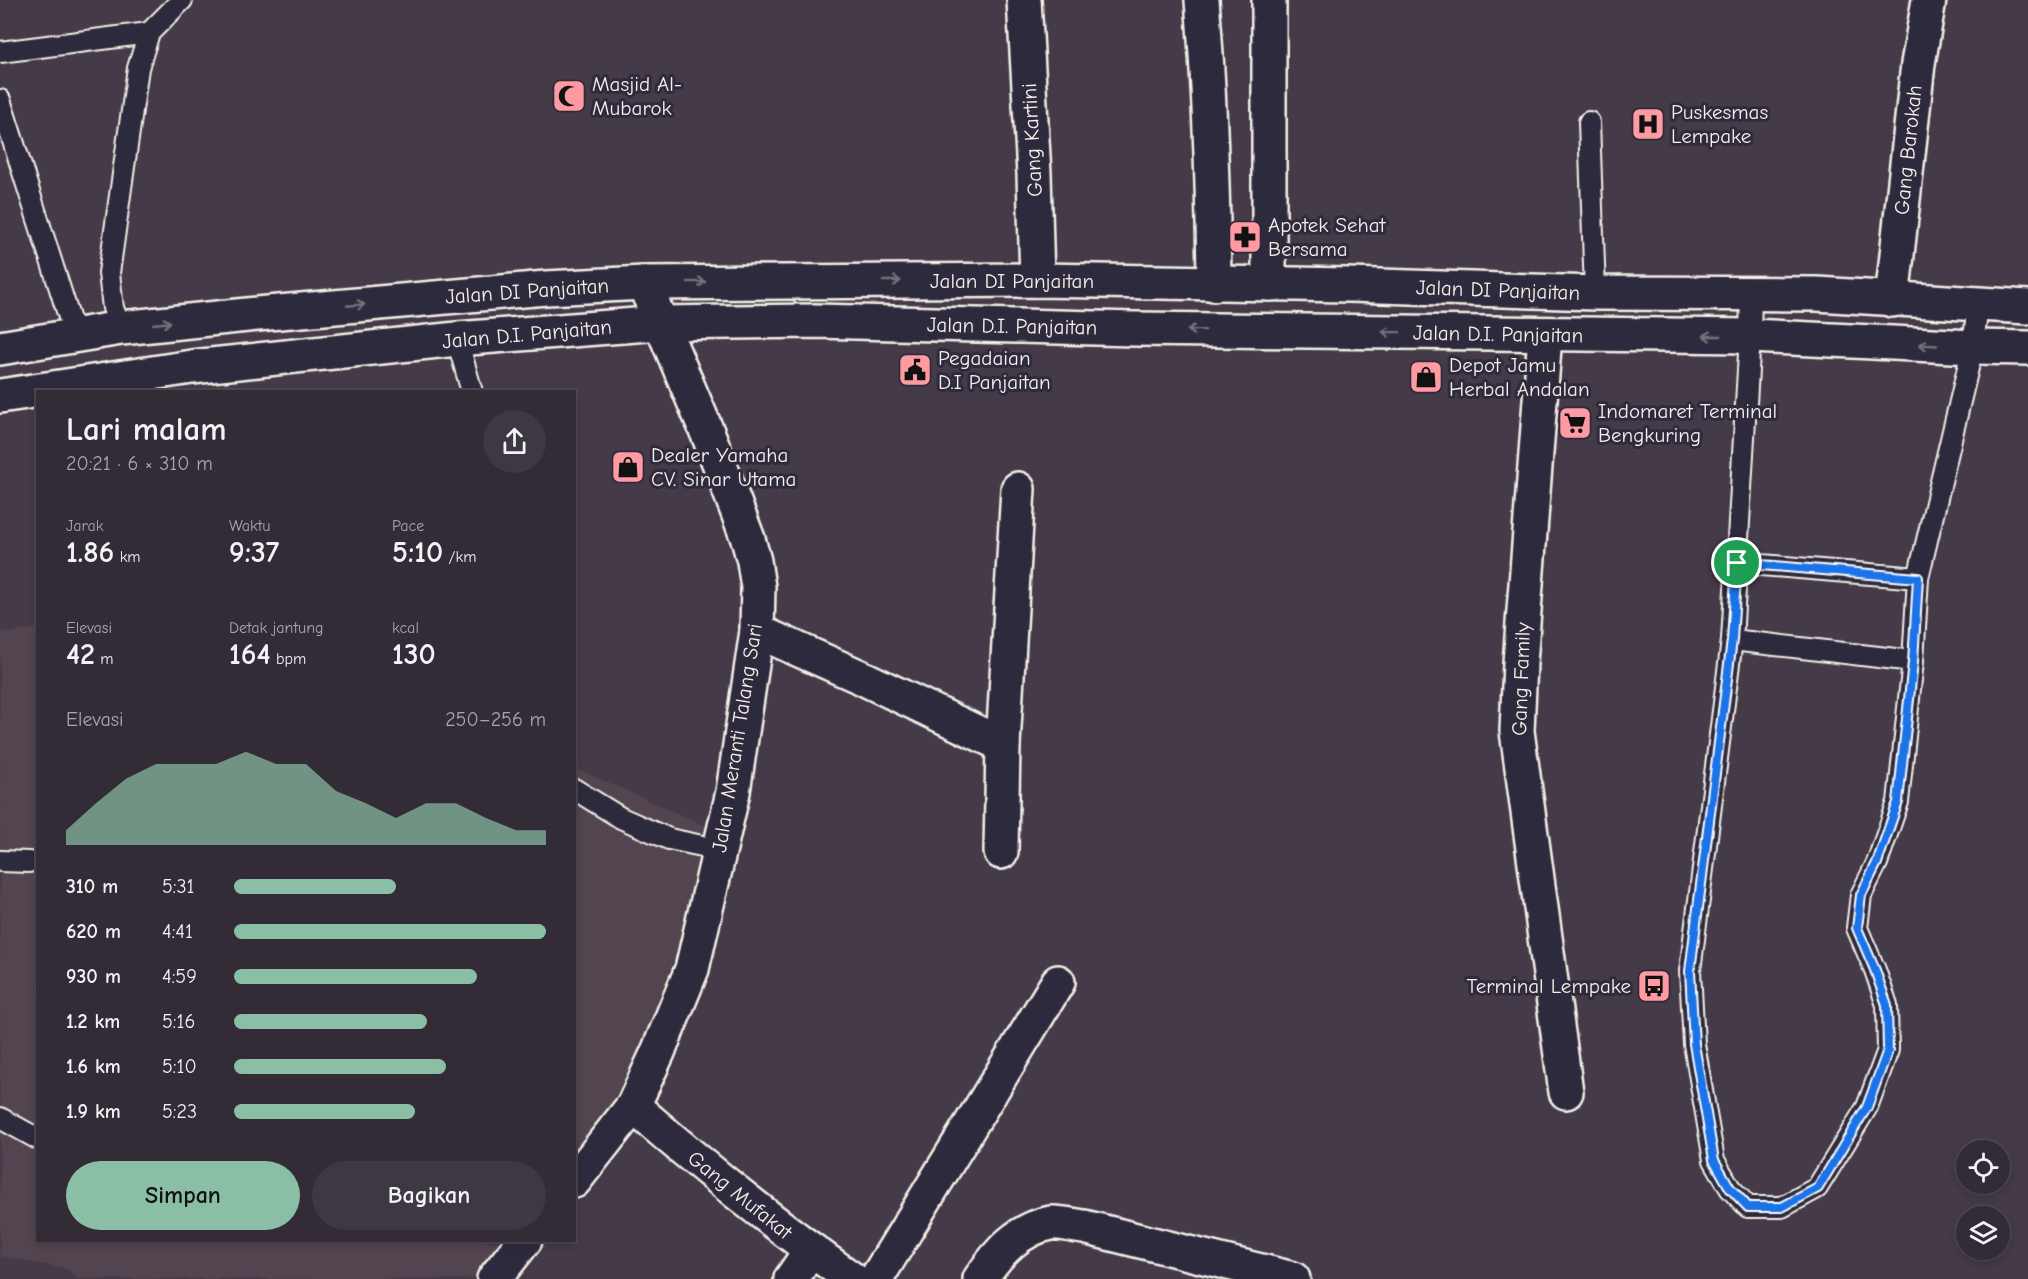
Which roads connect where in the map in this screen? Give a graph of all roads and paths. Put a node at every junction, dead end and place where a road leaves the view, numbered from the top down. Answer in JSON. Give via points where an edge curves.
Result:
{"nodes":[{"id":1,"x":182,"y":0,"type":"edge"},
{"id":2,"x":1024,"y":0,"type":"edge"},
{"id":3,"x":1202,"y":0,"type":"edge"},
{"id":4,"x":1269,"y":0,"type":"edge"},
{"id":5,"x":1929,"y":0,"type":"edge"},
{"id":6,"x":149,"y":33,"type":"junction"},
{"id":7,"x":0,"y":52,"type":"edge"},
{"id":8,"x":0,"y":100,"type":"edge"},
{"id":9,"x":1589,"y":122,"type":"dead end"},
{"id":10,"x":1037,"y":280,"type":"junction"},
{"id":11,"x":644,"y":283,"type":"junction"},
{"id":12,"x":1214,"y":284,"type":"junction"},
{"id":13,"x":1269,"y":284,"type":"junction"},
{"id":14,"x":1349,"y":285,"type":"junction"},
{"id":15,"x":1594,"y":293,"type":"junction"},
{"id":16,"x":1751,"y":294,"type":"junction"},
{"id":17,"x":1892,"y":300,"type":"junction"},
{"id":18,"x":1978,"y":304,"type":"junction"},
{"id":19,"x":2028,"y":307,"type":"edge"},
{"id":20,"x":661,"y":323,"type":"junction"},
{"id":21,"x":121,"y":328,"type":"junction"},
{"id":22,"x":1348,"y":332,"type":"junction"},
{"id":23,"x":1545,"y":335,"type":"junction"},
{"id":24,"x":75,"y":336,"type":"junction"},
{"id":25,"x":1750,"y":336,"type":"junction"},
{"id":26,"x":457,"y":339,"type":"junction"},
{"id":27,"x":1973,"y":347,"type":"junction"},
{"id":28,"x":0,"y":348,"type":"edge"},
{"id":29,"x":2028,"y":348,"type":"edge"},
{"id":30,"x":40,"y":390,"type":"edge"},
{"id":31,"x":471,"y":390,"type":"edge"},
{"id":32,"x":36,"y":391,"type":"edge"},
{"id":33,"x":0,"y":396,"type":"edge"},
{"id":34,"x":1018,"y":489,"type":"dead end"},
{"id":35,"x":1737,"y":563,"type":"junction"},
{"id":36,"x":1918,"y":578,"type":"junction"},
{"id":37,"x":757,"y":631,"type":"junction"},
{"id":38,"x":1732,"y":640,"type":"junction"},
{"id":39,"x":1913,"y":662,"type":"junction"},
{"id":40,"x":1003,"y":745,"type":"junction"},
{"id":41,"x":576,"y":790,"type":"edge"},
{"id":42,"x":721,"y":850,"type":"junction"},
{"id":43,"x":1001,"y":852,"type":"dead end"},
{"id":44,"x":0,"y":861,"type":"edge"},
{"id":45,"x":28,"y":862,"type":"dead end"},
{"id":46,"x":1058,"y":982,"type":"dead end"},
{"id":47,"x":1566,"y":1092,"type":"dead end"},
{"id":48,"x":633,"y":1106,"type":"junction"},
{"id":49,"x":0,"y":1118,"type":"edge"},
{"id":50,"x":36,"y":1138,"type":"edge"},
{"id":51,"x":576,"y":1177,"type":"edge"},
{"id":52,"x":523,"y":1242,"type":"edge"},
{"id":53,"x":811,"y":1250,"type":"junction"},
{"id":54,"x":494,"y":1279,"type":"edge"},
{"id":55,"x":790,"y":1279,"type":"edge"},
{"id":56,"x":852,"y":1279,"type":"edge"},
{"id":57,"x":876,"y":1279,"type":"edge"},
{"id":58,"x":980,"y":1279,"type":"edge"},
{"id":59,"x":1293,"y":1279,"type":"edge"}],
"edges":[{"from":1,"to":6,"type":"lane"},
{"from":2,"to":10,"type":"main road","name":"Gang Kartini"},
{"from":3,"to":12,"type":"main road"},
{"from":4,"to":13,"type":"main road"},
{"from":5,"to":17,"type":"main road","name":"Gang Barokah","via":[[1918,64]]},
{"from":6,"to":7,"type":"lane"},
{"from":6,"to":21,"type":"lane","via":[[138,68],[109,273]]},
{"from":8,"to":24,"type":"lane"},
{"from":9,"to":15,"type":"lane"},
{"from":11,"to":10,"type":"main road","name":"Jalan DI Panjaitan","one_way":true},
{"from":10,"to":12,"type":"main road","name":"Jalan DI Panjaitan"},
{"from":11,"to":20,"type":"main road","name":"Jalan Meranti Talang Sari"},
{"from":21,"to":11,"type":"main road","name":"Jalan DI Panjaitan","one_way":true,"via":[[546,288]]},
{"from":12,"to":13,"type":"main road","name":"Jalan DI Panjaitan"},
{"from":13,"to":14,"type":"main road","name":"Jalan DI Panjaitan"},
{"from":14,"to":15,"type":"main road","name":"Jalan DI Panjaitan"},
{"from":14,"to":22,"type":"main road"},
{"from":15,"to":16,"type":"main road","name":"Jalan DI Panjaitan"},
{"from":16,"to":17,"type":"main road","name":"Jalan DI Panjaitan"},
{"from":16,"to":25,"type":"lane"},
{"from":17,"to":18,"type":"main road","name":"Jalan DI Panjaitan"},
{"from":18,"to":19,"type":"main road","name":"Jalan DI Panjaitan"},
{"from":18,"to":27,"type":"lane"},
{"from":22,"to":20,"type":"main road","name":"Jalan D.I. Panjaitan","one_way":true,"via":[[815,321]]},
{"from":20,"to":26,"type":"main road","name":"Jalan D.I. Panjaitan"},
{"from":20,"to":37,"type":"main road","name":"Jalan Meranti Talang Sari","via":[[748,539],[759,586]]},
{"from":21,"to":24,"type":"main road","name":"Jalan DI Panjaitan"},
{"from":23,"to":22,"type":"main road","name":"Jalan D.I. Panjaitan","one_way":true},
{"from":25,"to":23,"type":"main road","name":"Jalan D.I. Panjaitan","one_way":true},
{"from":23,"to":47,"type":"main road","name":"Gang Family","via":[[1517,731]]},
{"from":24,"to":28,"type":"main road","name":"Jalan DI Panjaitan"},
{"from":27,"to":25,"type":"main road","name":"Jalan D.I. Panjaitan","one_way":true},
{"from":25,"to":35,"type":"lane"},
{"from":26,"to":30,"type":"main road","name":"Jalan D.I. Panjaitan","via":[[192,367]]},
{"from":26,"to":31,"type":"lane"},
{"from":27,"to":29,"type":"main road","name":"Jalan D.I. Panjaitan"},
{"from":27,"to":36,"type":"lane"},
{"from":32,"to":33,"type":"main road","name":"Jalan D.I. Panjaitan"},
{"from":34,"to":40,"type":"main road"},
{"from":35,"to":36,"type":"lane"},
{"from":35,"to":38,"type":"lane"},
{"from":36,"to":39,"type":"lane"},
{"from":37,"to":40,"type":"main road"},
{"from":37,"to":42,"type":"main road","name":"Jalan Meranti Talang Sari"},
{"from":38,"to":39,"type":"lane"},
{"from":38,"to":39,"type":"lane","via":[[1690,971],[1694,1044],[1714,1160],[1730,1188],[1748,1207],[1782,1207],[1818,1188],[1867,1107],[1888,1050],[1887,1005],[1857,928],[1861,895],[1877,863],[1898,802]]},
{"from":40,"to":43,"type":"main road"},
{"from":41,"to":42,"type":"lane","via":[[621,818],[669,839]]},
{"from":42,"to":48,"type":"main road","name":"Jalan Meranti Talang Sari","via":[[692,969]]},
{"from":44,"to":45,"type":"lane"},
{"from":46,"to":57,"type":"main road"},
{"from":48,"to":51,"type":"main road","name":"Jalan Meranti Talang Sari"},
{"from":48,"to":53,"type":"main road","name":"Gang Mufakat"},
{"from":49,"to":50,"type":"lane"},
{"from":52,"to":54,"type":"main road"},
{"from":53,"to":55,"type":"main road"},
{"from":53,"to":56,"type":"main road","name":"Gang Mufakat"},
{"from":58,"to":59,"type":"main road","via":[[998,1253],[1027,1231],[1052,1223],[1083,1227]]}]}
